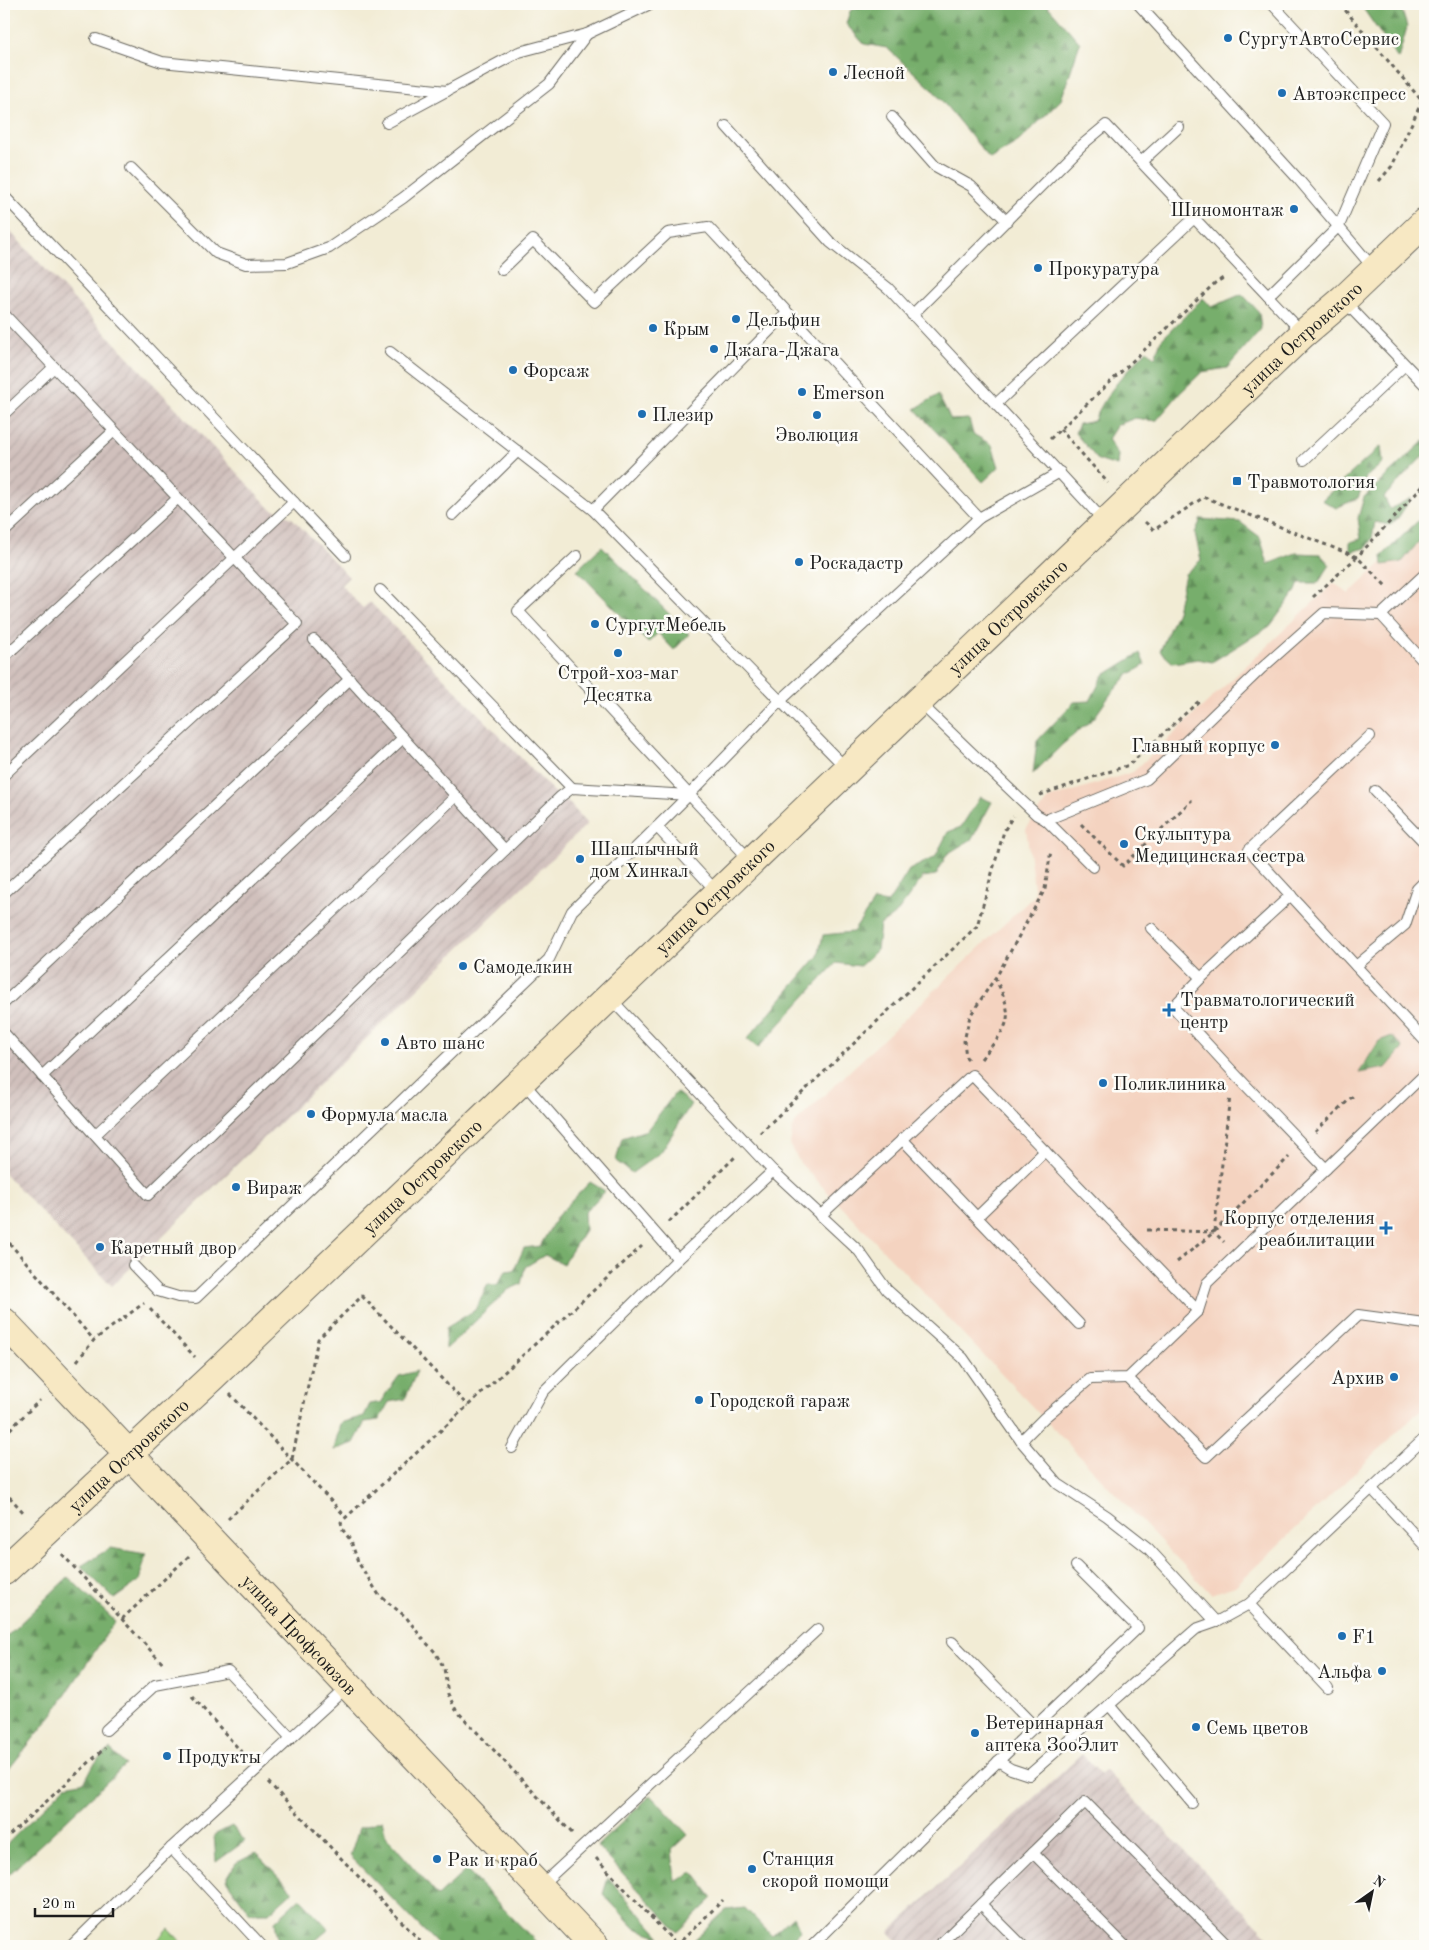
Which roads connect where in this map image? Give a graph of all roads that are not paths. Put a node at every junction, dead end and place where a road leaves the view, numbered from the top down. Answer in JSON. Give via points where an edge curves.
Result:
{"nodes":[{"id":1,"x":650,"y":4,"type":"edge"},
{"id":2,"x":1138,"y":4,"type":"edge"},
{"id":3,"x":1272,"y":4,"type":"edge"},
{"id":4,"x":587,"y":34,"type":"junction"},
{"id":5,"x":96,"y":39,"type":"dead end"},
{"id":6,"x":447,"y":91,"type":"junction"},
{"id":7,"x":892,"y":117,"type":"dead end"},
{"id":8,"x":388,"y":124,"type":"dead end"},
{"id":9,"x":726,"y":126,"type":"dead end"},
{"id":10,"x":1179,"y":127,"type":"dead end"},
{"id":11,"x":1141,"y":162,"type":"junction"},
{"id":12,"x":131,"y":168,"type":"dead end"},
{"id":13,"x":4,"y":196,"type":"edge"},
{"id":14,"x":1194,"y":219,"type":"junction"},
{"id":15,"x":1007,"y":221,"type":"junction"},
{"id":16,"x":1425,"y":222,"type":"edge"},
{"id":17,"x":1339,"y":226,"type":"junction"},
{"id":18,"x":502,"y":270,"type":"dead end"},
{"id":19,"x":1375,"y":270,"type":"junction"},
{"id":20,"x":1268,"y":296,"type":"junction"},
{"id":21,"x":1343,"y":300,"type":"junction"},
{"id":22,"x":787,"y":312,"type":"junction"},
{"id":23,"x":4,"y":314,"type":"edge"},
{"id":24,"x":912,"y":315,"type":"junction"},
{"id":25,"x":1303,"y":334,"type":"junction"},
{"id":26,"x":390,"y":352,"type":"dead end"},
{"id":27,"x":1405,"y":365,"type":"junction"},
{"id":28,"x":54,"y":367,"type":"junction"},
{"id":29,"x":1425,"y":385,"type":"edge"},
{"id":30,"x":996,"y":404,"type":"junction"},
{"id":31,"x":4,"y":414,"type":"edge"},
{"id":32,"x":114,"y":430,"type":"junction"},
{"id":33,"x":518,"y":451,"type":"junction"},
{"id":34,"x":1304,"y":460,"type":"dead end"},
{"id":35,"x":1060,"y":472,"type":"junction"},
{"id":36,"x":178,"y":498,"type":"junction"},
{"id":37,"x":294,"y":502,"type":"junction"},
{"id":38,"x":592,"y":510,"type":"junction"},
{"id":39,"x":453,"y":515,"type":"dead end"},
{"id":40,"x":979,"y":518,"type":"junction"},
{"id":41,"x":1106,"y":523,"type":"junction"},
{"id":42,"x":4,"y":532,"type":"edge"},
{"id":43,"x":345,"y":556,"type":"dead end"},
{"id":44,"x":577,"y":556,"type":"dead end"},
{"id":45,"x":235,"y":559,"type":"junction"},
{"id":46,"x":1425,"y":574,"type":"edge"},
{"id":47,"x":380,"y":590,"type":"dead end"},
{"id":48,"x":1381,"y":615,"type":"junction"},
{"id":49,"x":314,"y":640,"type":"dead end"},
{"id":50,"x":4,"y":657,"type":"edge"},
{"id":51,"x":1425,"y":663,"type":"edge"},
{"id":52,"x":350,"y":679,"type":"junction"},
{"id":53,"x":780,"y":701,"type":"junction"},
{"id":54,"x":919,"y":703,"type":"junction"},
{"id":55,"x":1370,"y":736,"type":"dead end"},
{"id":56,"x":403,"y":738,"type":"junction"},
{"id":57,"x":849,"y":770,"type":"junction"},
{"id":58,"x":4,"y":775,"type":"edge"},
{"id":59,"x":572,"y":788,"type":"junction"},
{"id":60,"x":1375,"y":791,"type":"dead end"},
{"id":61,"x":689,"y":795,"type":"junction"},
{"id":62,"x":456,"y":796,"type":"junction"},
{"id":63,"x":1046,"y":820,"type":"junction"},
{"id":64,"x":657,"y":826,"type":"junction"},
{"id":65,"x":1425,"y":844,"type":"edge"},
{"id":66,"x":505,"y":850,"type":"junction"},
{"id":67,"x":752,"y":862,"type":"junction"},
{"id":68,"x":1092,"y":868,"type":"dead end"},
{"id":69,"x":1425,"y":881,"type":"edge"},
{"id":70,"x":4,"y":892,"type":"edge"},
{"id":71,"x":719,"y":894,"type":"junction"},
{"id":72,"x":1291,"y":895,"type":"junction"},
{"id":73,"x":1151,"y":928,"type":"dead end"},
{"id":74,"x":1356,"y":966,"type":"junction"},
{"id":75,"x":1201,"y":978,"type":"junction"},
{"id":76,"x":609,"y":998,"type":"junction"},
{"id":77,"x":4,"y":1003,"type":"edge"},
{"id":78,"x":4,"y":1033,"type":"edge"},
{"id":79,"x":1425,"y":1041,"type":"edge"},
{"id":80,"x":1425,"y":1074,"type":"edge"},
{"id":81,"x":42,"y":1076,"type":"junction"},
{"id":82,"x":522,"y":1080,"type":"junction"},
{"id":83,"x":95,"y":1135,"type":"junction"},
{"id":84,"x":902,"y":1139,"type":"junction"},
{"id":85,"x":1045,"y":1151,"type":"junction"},
{"id":86,"x":1326,"y":1169,"type":"junction"},
{"id":87,"x":773,"y":1171,"type":"junction"},
{"id":88,"x":820,"y":1216,"type":"junction"},
{"id":89,"x":977,"y":1218,"type":"junction"},
{"id":90,"x":678,"y":1259,"type":"junction"},
{"id":91,"x":133,"y":1266,"type":"dead end"},
{"id":92,"x":1198,"y":1311,"type":"junction"},
{"id":93,"x":4,"y":1322,"type":"edge"},
{"id":94,"x":1079,"y":1324,"type":"dead end"},
{"id":95,"x":1425,"y":1324,"type":"edge"},
{"id":96,"x":1128,"y":1378,"type":"junction"},
{"id":97,"x":1425,"y":1438,"type":"edge"},
{"id":98,"x":1022,"y":1440,"type":"junction"},
{"id":99,"x":512,"y":1448,"type":"dead end"},
{"id":100,"x":130,"y":1454,"type":"junction"},
{"id":101,"x":1372,"y":1489,"type":"junction"},
{"id":102,"x":1425,"y":1546,"type":"edge"},
{"id":103,"x":1076,"y":1566,"type":"dead end"},
{"id":104,"x":4,"y":1571,"type":"edge"},
{"id":105,"x":1248,"y":1604,"type":"junction"},
{"id":106,"x":1216,"y":1622,"type":"junction"},
{"id":107,"x":818,"y":1629,"type":"dead end"},
{"id":108,"x":952,"y":1642,"type":"dead end"},
{"id":109,"x":347,"y":1686,"type":"junction"},
{"id":110,"x":1328,"y":1688,"type":"dead end"},
{"id":111,"x":1109,"y":1705,"type":"junction"},
{"id":112,"x":1035,"y":1727,"type":"junction"},
{"id":113,"x":106,"y":1730,"type":"dead end"},
{"id":114,"x":291,"y":1738,"type":"junction"},
{"id":115,"x":998,"y":1761,"type":"junction"},
{"id":116,"x":1192,"y":1803,"type":"dead end"},
{"id":117,"x":171,"y":1848,"type":"junction"},
{"id":118,"x":1034,"y":1852,"type":"junction"},
{"id":119,"x":538,"y":1887,"type":"junction"},
{"id":120,"x":981,"y":1904,"type":"junction"},
{"id":121,"x":941,"y":1945,"type":"edge"},
{"id":122,"x":72,"y":1946,"type":"edge"},
{"id":123,"x":262,"y":1946,"type":"edge"},
{"id":124,"x":595,"y":1946,"type":"edge"},
{"id":125,"x":812,"y":1946,"type":"edge"},
{"id":126,"x":1023,"y":1946,"type":"edge"},
{"id":127,"x":1125,"y":1946,"type":"edge"},
{"id":128,"x":1228,"y":1946,"type":"edge"}],
"edges":[{"from":1,"to":4,"type":"lane"},
{"from":2,"to":17,"type":"lane"},
{"from":3,"to":17,"type":"lane","via":[[1383,122]]},
{"from":4,"to":6,"type":"lane","via":[[519,52]]},
{"from":4,"to":12,"type":"lane","via":[[550,84],[403,198],[329,248],[287,262],[246,264],[216,254]]},
{"from":5,"to":6,"type":"lane","via":[[162,62]]},
{"from":6,"to":8,"type":"lane"},
{"from":7,"to":15,"type":"lane","via":[[935,166],[971,186]]},
{"from":9,"to":24,"type":"lane","via":[[830,242],[888,288]]},
{"from":10,"to":11,"type":"lane"},
{"from":11,"to":14,"type":"lane"},
{"from":11,"to":15,"type":"lane","via":[[1106,125]]},
{"from":13,"to":37,"type":"lane"},
{"from":14,"to":20,"type":"lane"},
{"from":14,"to":30,"type":"lane"},
{"from":15,"to":24,"type":"lane"},
{"from":16,"to":19,"type":"main road","name":"улица Островского"},
{"from":17,"to":19,"type":"lane"},
{"from":17,"to":20,"type":"lane"},
{"from":18,"to":22,"type":"lane","via":[[533,240],[594,302],[668,233],[708,227]]},
{"from":19,"to":21,"type":"main road","name":"улица Островского"},
{"from":20,"to":25,"type":"lane"},
{"from":21,"to":25,"type":"main road","name":"улица Островского"},
{"from":21,"to":27,"type":"lane"},
{"from":22,"to":38,"type":"lane"},
{"from":22,"to":40,"type":"lane"},
{"from":23,"to":28,"type":"lane"},
{"from":24,"to":30,"type":"lane"},
{"from":25,"to":41,"type":"main road","name":"улица Островского"},
{"from":26,"to":33,"type":"lane"},
{"from":27,"to":29,"type":"lane"},
{"from":27,"to":34,"type":"lane"},
{"from":28,"to":31,"type":"lane"},
{"from":28,"to":32,"type":"lane"},
{"from":30,"to":35,"type":"lane"},
{"from":32,"to":36,"type":"lane"},
{"from":32,"to":42,"type":"lane"},
{"from":33,"to":38,"type":"lane"},
{"from":33,"to":39,"type":"lane"},
{"from":35,"to":40,"type":"lane"},
{"from":35,"to":41,"type":"lane"},
{"from":36,"to":45,"type":"lane"},
{"from":36,"to":50,"type":"lane"},
{"from":37,"to":43,"type":"lane"},
{"from":37,"to":45,"type":"lane"},
{"from":38,"to":53,"type":"lane"},
{"from":40,"to":53,"type":"lane"},
{"from":41,"to":54,"type":"main road","name":"улица Островского"},
{"from":44,"to":61,"type":"lane","via":[[518,611]]},
{"from":45,"to":58,"type":"lane"},
{"from":45,"to":70,"type":"lane","via":[[297,624]]},
{"from":46,"to":48,"type":"lane"},
{"from":47,"to":59,"type":"lane"},
{"from":48,"to":51,"type":"lane"},
{"from":48,"to":63,"type":"lane","via":[[1324,613],[1262,668],[1148,779]]},
{"from":49,"to":52,"type":"lane"},
{"from":52,"to":56,"type":"lane"},
{"from":52,"to":77,"type":"lane"},
{"from":53,"to":57,"type":"lane"},
{"from":53,"to":61,"type":"lane"},
{"from":54,"to":57,"type":"main road","name":"улица Островского"},
{"from":54,"to":63,"type":"lane"},
{"from":55,"to":72,"type":"lane","via":[[1250,850]]},
{"from":56,"to":62,"type":"lane"},
{"from":56,"to":81,"type":"lane"},
{"from":57,"to":67,"type":"main road","name":"улица Островского"},
{"from":59,"to":61,"type":"lane"},
{"from":59,"to":66,"type":"lane"},
{"from":60,"to":65,"type":"lane"},
{"from":61,"to":64,"type":"lane"},
{"from":61,"to":67,"type":"lane"},
{"from":62,"to":66,"type":"lane"},
{"from":62,"to":83,"type":"lane"},
{"from":63,"to":68,"type":"lane"},
{"from":64,"to":71,"type":"lane"},
{"from":64,"to":91,"type":"lane","via":[[572,911],[549,958],[196,1298],[158,1291]]},
{"from":66,"to":83,"type":"lane","via":[[148,1195]]},
{"from":67,"to":71,"type":"main road","name":"улица Островского"},
{"from":69,"to":74,"type":"lane","via":[[1417,889],[1405,925]]},
{"from":71,"to":76,"type":"main road","name":"улица Островского"},
{"from":72,"to":74,"type":"lane"},
{"from":72,"to":75,"type":"lane"},
{"from":73,"to":75,"type":"lane"},
{"from":74,"to":79,"type":"lane"},
{"from":75,"to":86,"type":"lane","via":[[1172,1006]]},
{"from":76,"to":82,"type":"main road","name":"улица Островского"},
{"from":76,"to":87,"type":"lane"},
{"from":78,"to":81,"type":"lane"},
{"from":80,"to":86,"type":"lane"},
{"from":81,"to":83,"type":"lane"},
{"from":82,"to":90,"type":"lane"},
{"from":82,"to":100,"type":"main road","name":"улица Островского"},
{"from":84,"to":85,"type":"lane","via":[[972,1075]]},
{"from":84,"to":88,"type":"lane"},
{"from":84,"to":89,"type":"lane"},
{"from":85,"to":89,"type":"lane"},
{"from":85,"to":92,"type":"lane"},
{"from":86,"to":92,"type":"lane","via":[[1207,1283]]},
{"from":87,"to":88,"type":"lane"},
{"from":87,"to":90,"type":"lane"},
{"from":88,"to":98,"type":"lane","via":[[859,1251],[887,1290],[963,1358]]},
{"from":89,"to":94,"type":"lane"},
{"from":90,"to":99,"type":"lane","via":[[543,1392]]},
{"from":92,"to":96,"type":"lane"},
{"from":93,"to":100,"type":"main road","name":"улица Профсоюзов"},
{"from":95,"to":96,"type":"lane","via":[[1358,1315],[1206,1457]]},
{"from":96,"to":98,"type":"lane","via":[[1090,1379]]},
{"from":97,"to":101,"type":"lane"},
{"from":98,"to":106,"type":"lane","via":[[1058,1484],[1148,1548]]},
{"from":100,"to":104,"type":"main road","name":"улица Островского"},
{"from":100,"to":109,"type":"main road","name":"улица Профсоюзов"},
{"from":101,"to":102,"type":"lane"},
{"from":101,"to":105,"type":"lane"},
{"from":103,"to":112,"type":"lane","via":[[1138,1628]]},
{"from":105,"to":106,"type":"lane"},
{"from":105,"to":110,"type":"lane"},
{"from":106,"to":111,"type":"lane","via":[[1196,1629]]},
{"from":107,"to":119,"type":"lane"},
{"from":108,"to":112,"type":"lane"},
{"from":109,"to":114,"type":"lane"},
{"from":109,"to":119,"type":"main road","name":"улица Профсоюзов"},
{"from":111,"to":115,"type":"lane","via":[[1029,1775]]},
{"from":111,"to":116,"type":"lane"},
{"from":112,"to":115,"type":"lane"},
{"from":113,"to":114,"type":"lane","via":[[155,1685],[228,1670]]},
{"from":114,"to":117,"type":"lane"},
{"from":115,"to":125,"type":"lane"},
{"from":117,"to":122,"type":"lane"},
{"from":117,"to":123,"type":"lane"},
{"from":118,"to":120,"type":"lane"},
{"from":118,"to":127,"type":"lane"},
{"from":118,"to":128,"type":"lane","via":[[1085,1802]]},
{"from":119,"to":124,"type":"main road","name":"улица Профсоюзов"},
{"from":120,"to":121,"type":"lane"},
{"from":120,"to":126,"type":"lane"}]}
